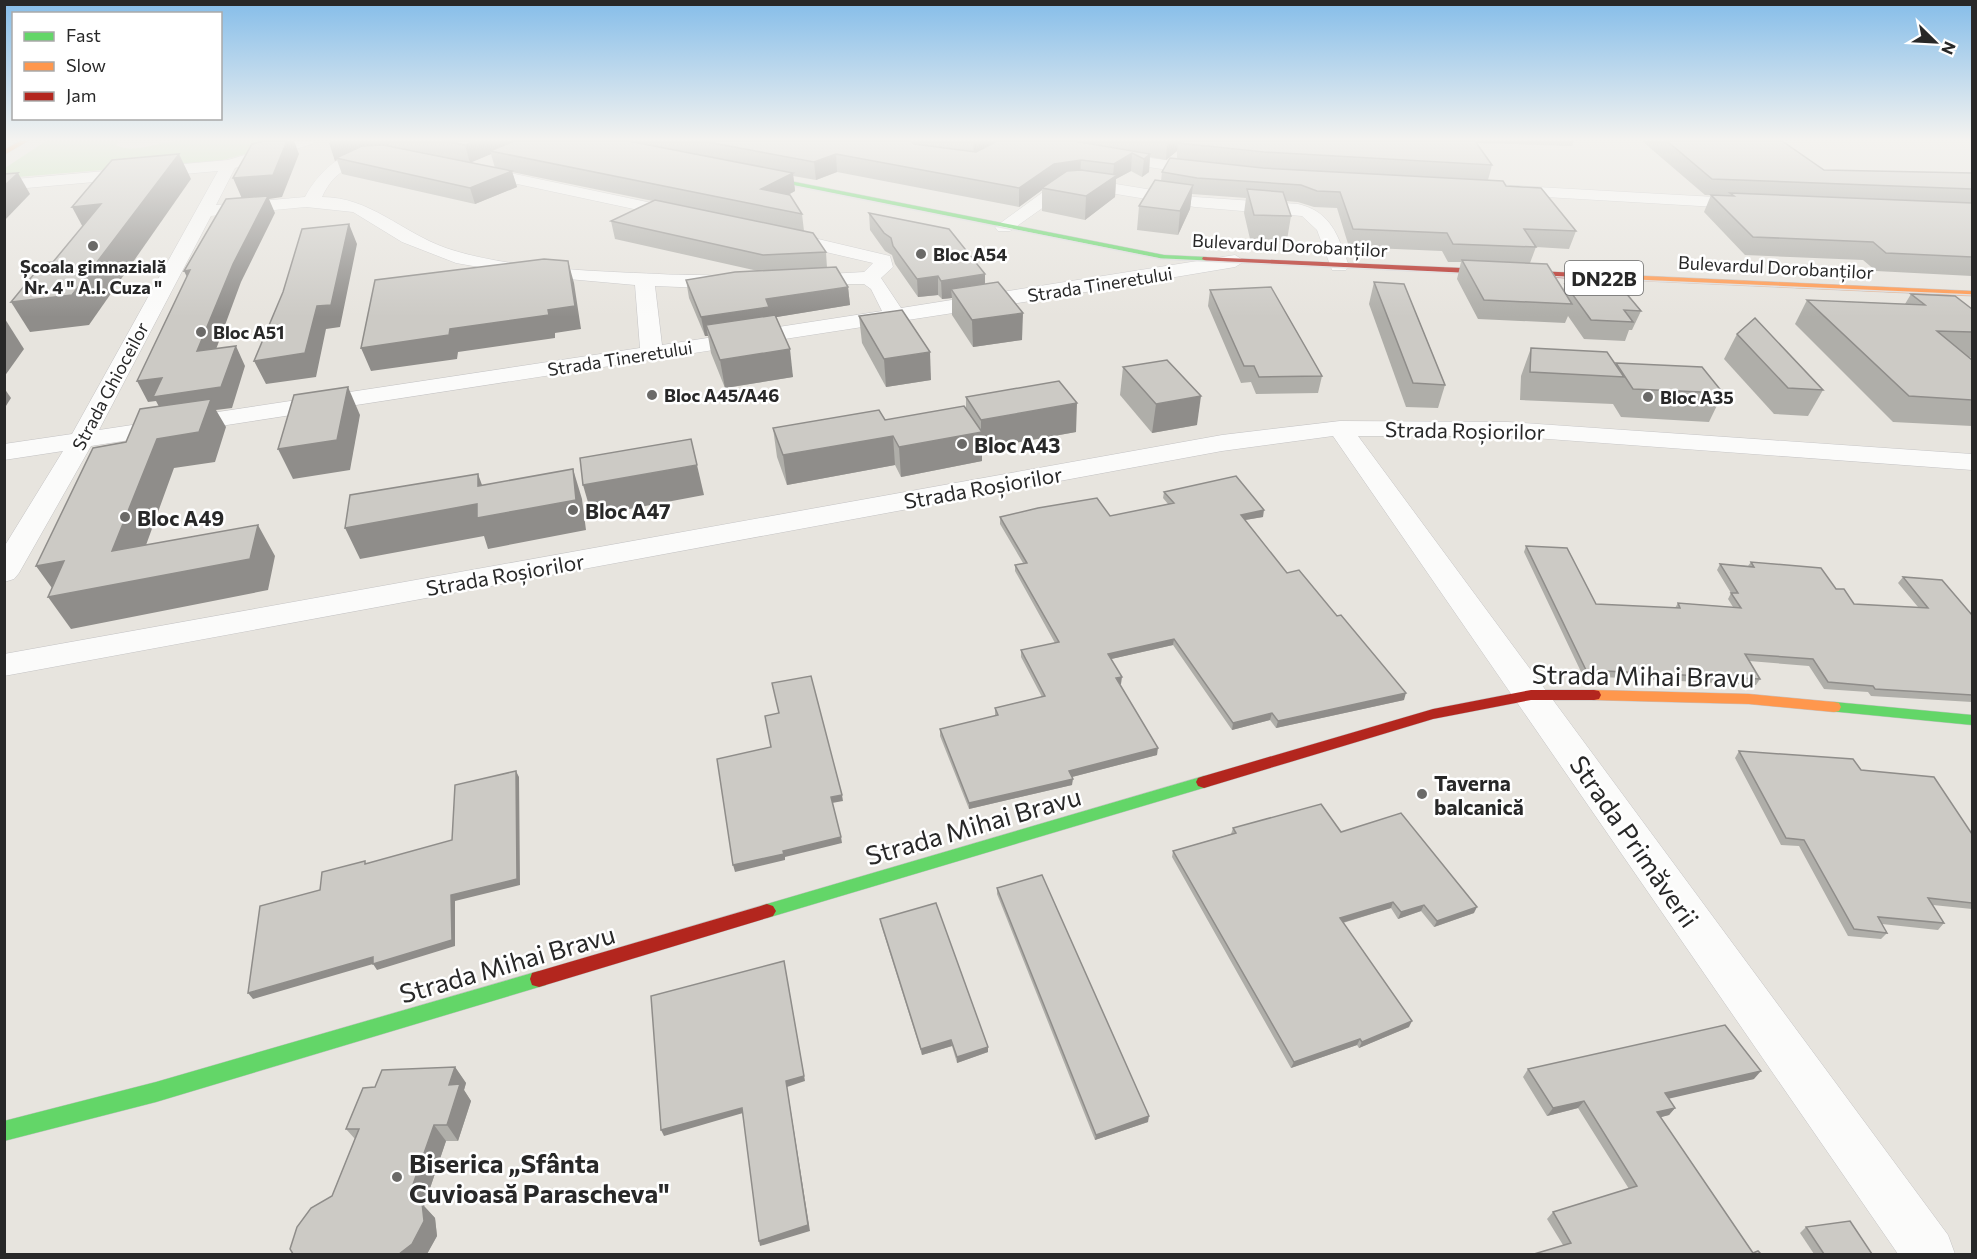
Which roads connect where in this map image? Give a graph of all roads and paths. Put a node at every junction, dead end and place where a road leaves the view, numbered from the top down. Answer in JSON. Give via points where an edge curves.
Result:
{"nodes":[{"id":1,"x":211,"y":200,"type":"edge"},
{"id":2,"x":312,"y":200,"type":"edge"},
{"id":3,"x":612,"y":200,"type":"edge"},
{"id":4,"x":870,"y":200,"type":"edge"},
{"id":5,"x":1043,"y":200,"type":"edge"},
{"id":6,"x":1181,"y":200,"type":"edge"},
{"id":7,"x":1263,"y":200,"type":"edge"},
{"id":8,"x":1673,"y":200,"type":"edge"},
{"id":9,"x":310,"y":203,"type":"junction"},
{"id":10,"x":1764,"y":205,"type":"edge"},
{"id":11,"x":1263,"y":206,"type":"junction"},
{"id":12,"x":205,"y":211,"type":"junction"},
{"id":13,"x":702,"y":219,"type":"edge"},
{"id":14,"x":1004,"y":227,"type":"junction"},
{"id":15,"x":760,"y":231,"type":"edge"},
{"id":16,"x":1234,"y":261,"type":"junction"},
{"id":17,"x":1339,"y":266,"type":"junction"},
{"id":18,"x":869,"y":279,"type":"junction"},
{"id":19,"x":644,"y":280,"type":"junction"},
{"id":20,"x":779,"y":281,"type":"edge"},
{"id":21,"x":746,"y":282,"type":"edge"},
{"id":22,"x":1972,"y":294,"type":"edge"},
{"id":23,"x":895,"y":316,"type":"junction"},
{"id":24,"x":652,"y":353,"type":"junction"},
{"id":25,"x":1340,"y":428,"type":"junction"},
{"id":26,"x":81,"y":441,"type":"junction"},
{"id":27,"x":4,"y":452,"type":"edge"},
{"id":28,"x":1972,"y":462,"type":"edge"},
{"id":29,"x":4,"y":573,"type":"edge"},
{"id":30,"x":4,"y":665,"type":"edge"},
{"id":31,"x":1530,"y":695,"type":"junction"},
{"id":32,"x":1972,"y":720,"type":"edge"},
{"id":33,"x":4,"y":1131,"type":"edge"},
{"id":34,"x":1929,"y":1254,"type":"edge"}],
"edges":[{"from":1,"to":12,"type":"street","name":"Strada Ghioceilor"},
{"from":2,"to":9,"type":"street"},
{"from":3,"to":13,"type":"street"},
{"from":4,"to":14,"type":"main road","name":"Bulevardul Dorobanților","number":"DN22B"},
{"from":5,"to":14,"type":"street"},
{"from":6,"to":11,"type":"street"},
{"from":7,"to":11,"type":"street"},
{"from":8,"to":10,"type":"street"},
{"from":9,"to":12,"type":"street"},
{"from":9,"to":19,"type":"street","via":[[358,207],[380,223],[453,256],[524,271]]},
{"from":11,"to":17,"type":"street","via":[[1312,212],[1322,220]]},
{"from":12,"to":26,"type":"street","name":"Strada Ghioceilor"},
{"from":14,"to":16,"type":"main road","name":"Bulevardul Dorobanților","number":"DN22B","via":[[1146,254]]},
{"from":15,"to":18,"type":"street","via":[[883,260],[883,267]]},
{"from":16,"to":17,"type":"main road","name":"Bulevardul Dorobanților","number":"DN22B"},
{"from":16,"to":23,"type":"street","name":"Strada Tineretului"},
{"from":17,"to":22,"type":"main road","name":"Bulevardul Dorobanților","number":"DN22B"},
{"from":18,"to":20,"type":"street"},
{"from":18,"to":23,"type":"street","via":[[879,286]]},
{"from":19,"to":21,"type":"street"},
{"from":19,"to":24,"type":"street"},
{"from":23,"to":24,"type":"street","name":"Strada Tineretului"},
{"from":24,"to":26,"type":"street","name":"Strada Tineretului"},
{"from":25,"to":28,"type":"street","name":"Strada Roșiorilor","via":[[1508,429]]},
{"from":25,"to":30,"type":"street","name":"Strada Roșiorilor","via":[[1222,443]]},
{"from":25,"to":31,"type":"street","name":"Strada Primăverii"},
{"from":26,"to":27,"type":"street","name":"Strada Tineretului"},
{"from":26,"to":29,"type":"street","name":"Strada Ghioceilor"},
{"from":31,"to":32,"type":"main road","name":"Strada Mihai Bravu","via":[[1749,699]]},
{"from":31,"to":33,"type":"main road","name":"Strada Mihai Bravu","via":[[1433,714],[156,1092]]},
{"from":31,"to":34,"type":"street","name":"Strada Primăverii"}]}
